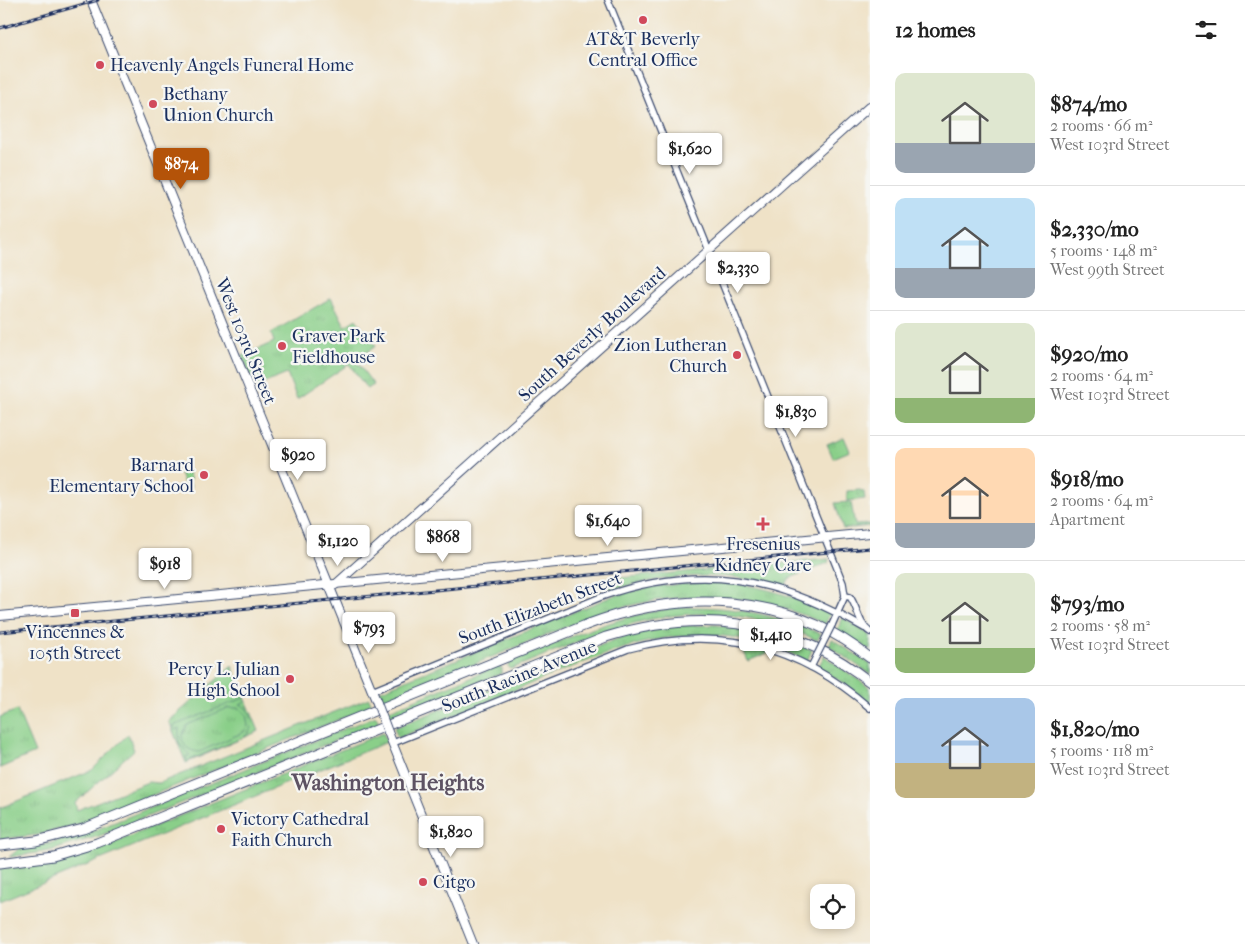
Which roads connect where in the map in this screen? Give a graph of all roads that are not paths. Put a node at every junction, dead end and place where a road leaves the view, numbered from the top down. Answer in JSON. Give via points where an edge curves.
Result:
{"nodes":[{"id":1,"x":91,"y":0,"type":"edge"},
{"id":2,"x":608,"y":0,"type":"edge"},
{"id":3,"x":870,"y":106,"type":"edge"},
{"id":4,"x":709,"y":250,"type":"junction"},
{"id":5,"x":870,"y":533,"type":"edge"},
{"id":6,"x":825,"y":537,"type":"junction"},
{"id":7,"x":332,"y":585,"type":"junction"},
{"id":8,"x":848,"y":597,"type":"junction"},
{"id":9,"x":839,"y":613,"type":"junction"},
{"id":10,"x":0,"y":616,"type":"edge"},
{"id":11,"x":867,"y":630,"type":"edge"},
{"id":12,"x":870,"y":658,"type":"edge"},
{"id":13,"x":810,"y":667,"type":"junction"},
{"id":14,"x":870,"y":682,"type":"edge"},
{"id":15,"x":372,"y":691,"type":"junction"},
{"id":16,"x":870,"y":708,"type":"edge"},
{"id":17,"x":392,"y":743,"type":"junction"},
{"id":18,"x":0,"y":845,"type":"edge"},
{"id":19,"x":0,"y":863,"type":"edge"},
{"id":20,"x":474,"y":944,"type":"edge"}],
"edges":[{"from":1,"to":7,"type":"main road","name":"West 103rd Street"},
{"from":2,"to":4,"type":"street"},
{"from":3,"to":4,"type":"main road","name":"South Beverly Boulevard"},
{"from":4,"to":6,"type":"street"},
{"from":4,"to":7,"type":"main road","name":"South Beverly Boulevard"},
{"from":5,"to":6,"type":"main road"},
{"from":6,"to":7,"type":"main road"},
{"from":6,"to":8,"type":"street"},
{"from":7,"to":10,"type":"main road"},
{"from":7,"to":15,"type":"main road","name":"West 103rd Street"},
{"from":8,"to":9,"type":"street"},
{"from":8,"to":11,"type":"street"},
{"from":9,"to":11,"type":"street","name":"South Elizabeth Street"},
{"from":9,"to":13,"type":"street","bridge":true},
{"from":9,"to":15,"type":"street","name":"South Elizabeth Street","via":[[787,590],[752,582],[704,579],[645,585],[601,597]]},
{"from":12,"to":18,"type":"highway","via":[[808,623],[753,606],[674,602],[632,609],[83,828],[36,841]]},
{"from":13,"to":16,"type":"street","name":"South Racine Avenue"},
{"from":13,"to":17,"type":"street","name":"South Racine Avenue","via":[[766,648],[736,641],[693,638],[658,642],[614,654]]},
{"from":14,"to":19,"type":"highway","via":[[826,652],[768,629],[727,621],[660,623],[606,637],[97,843],[53,856]]},
{"from":15,"to":17,"type":"main road","name":"West 103rd Street","bridge":true},
{"from":17,"to":20,"type":"main road","name":"West 103rd Street"}]}
